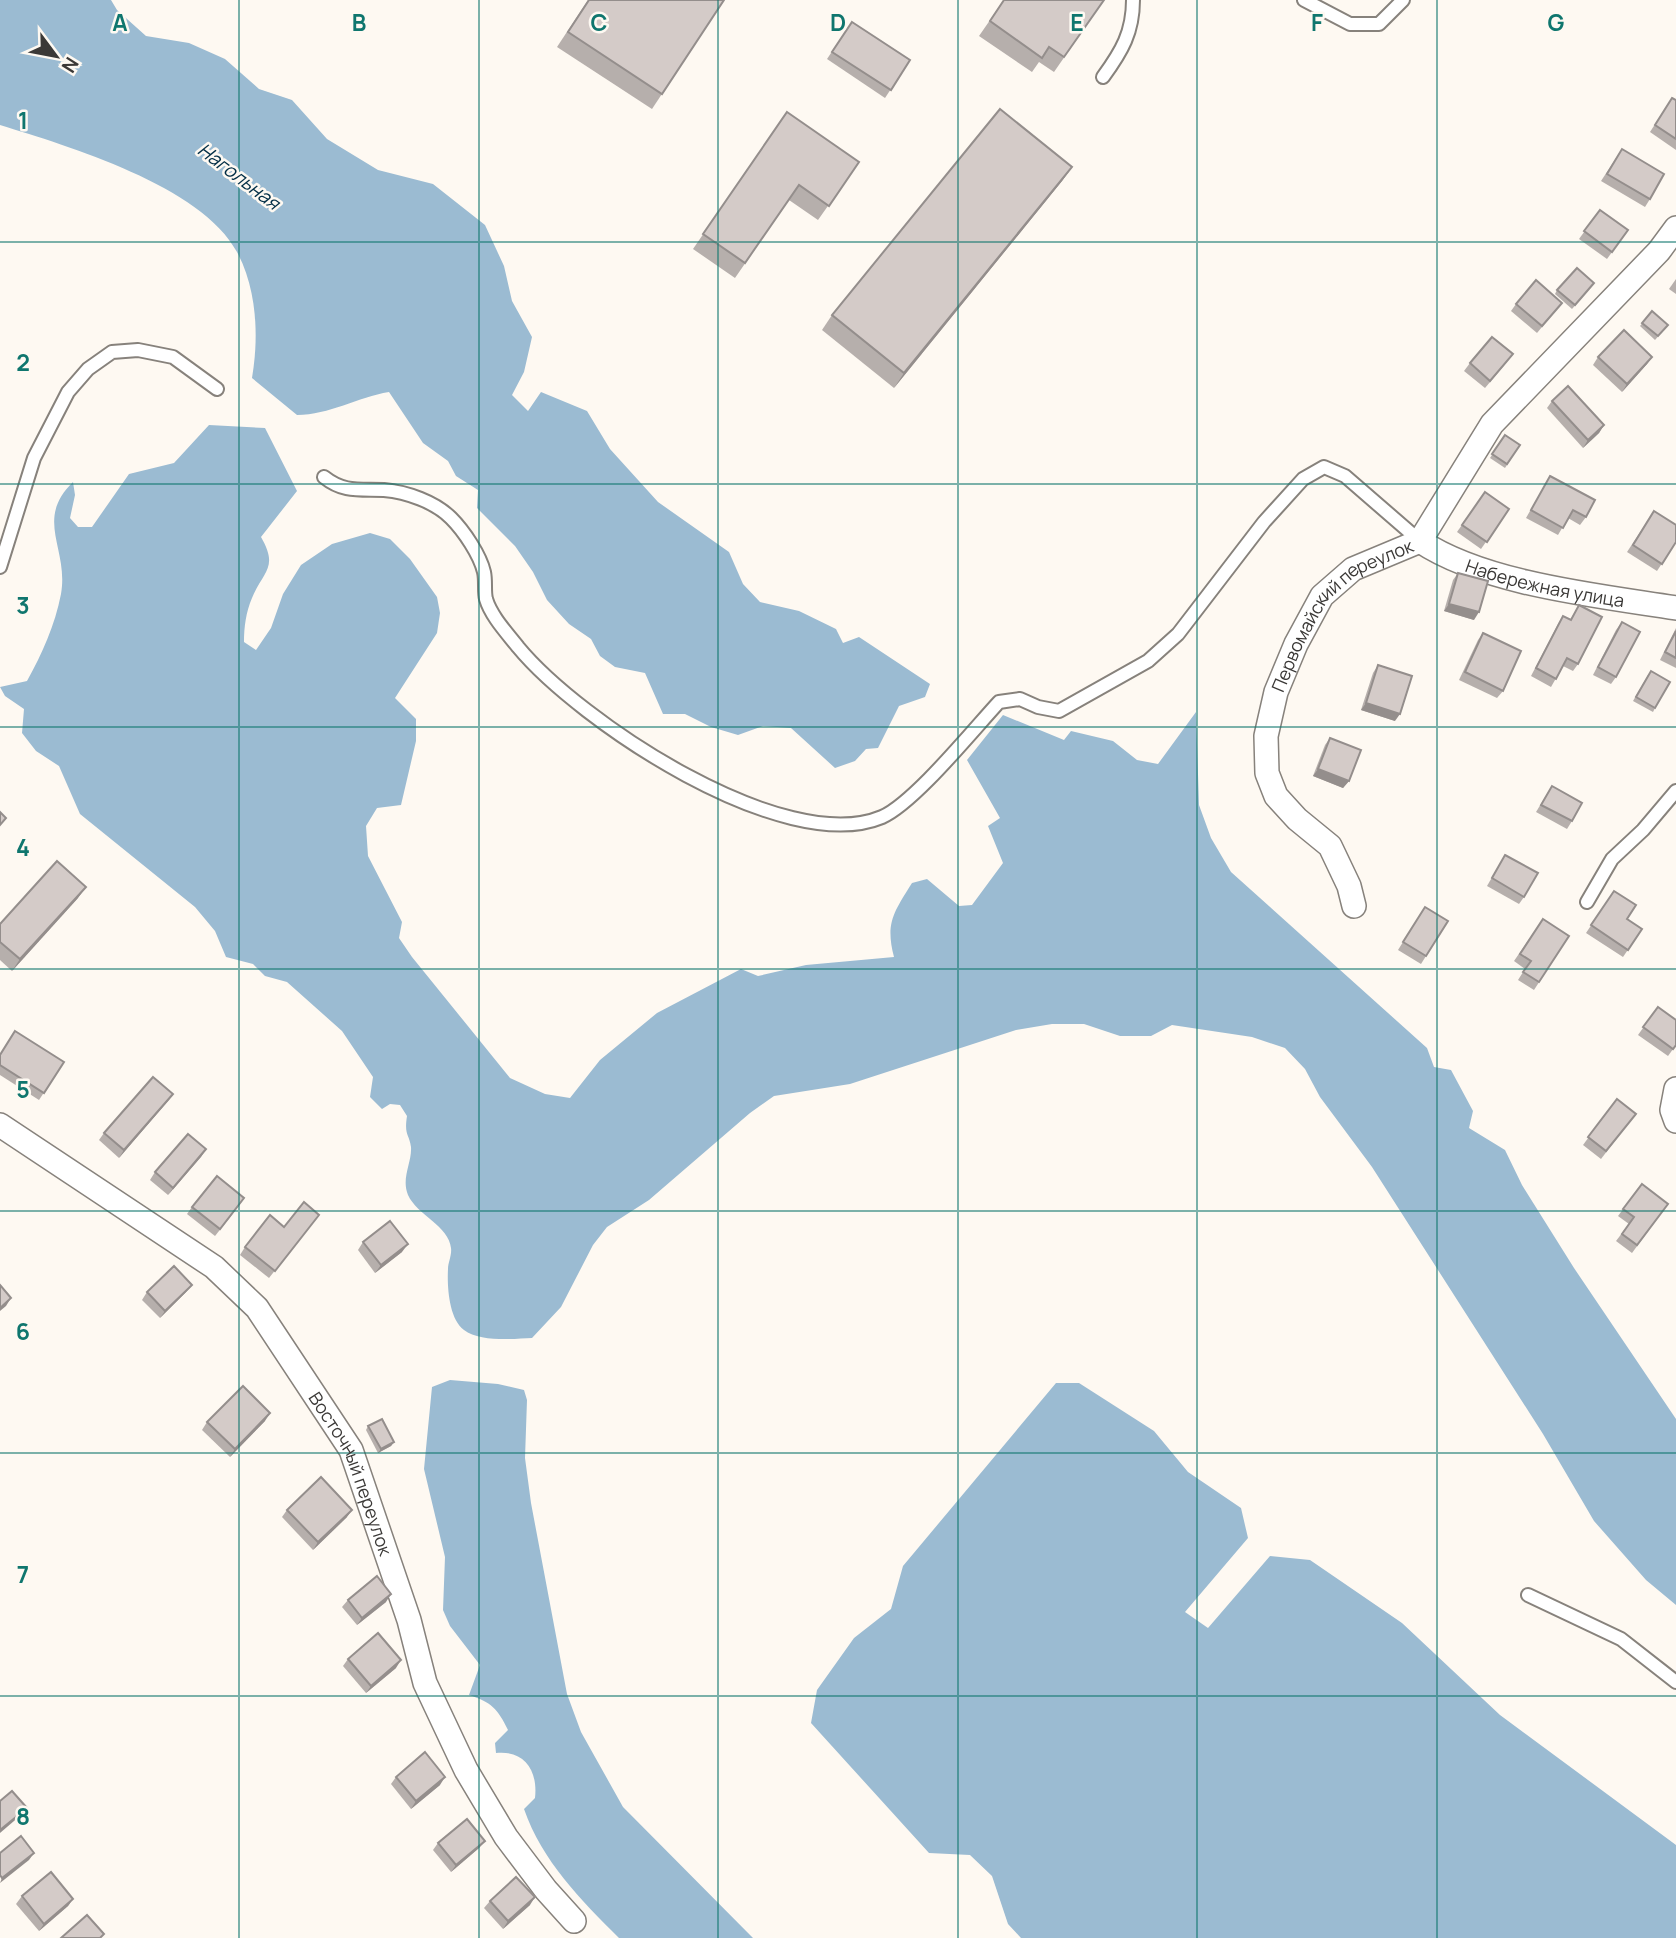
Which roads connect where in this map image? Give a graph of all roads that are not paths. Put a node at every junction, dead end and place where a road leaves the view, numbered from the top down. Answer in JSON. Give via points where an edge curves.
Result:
{"nodes":[{"id":1,"x":1133,"y":0,"type":"edge"},
{"id":2,"x":1304,"y":0,"type":"edge"},
{"id":3,"x":1403,"y":0,"type":"edge"},
{"id":4,"x":1103,"y":77,"type":"dead end"},
{"id":5,"x":1676,"y":228,"type":"edge"},
{"id":6,"x":217,"y":389,"type":"dead end"},
{"id":7,"x":324,"y":477,"type":"dead end"},
{"id":8,"x":1420,"y":541,"type":"junction"},
{"id":9,"x":0,"y":566,"type":"edge"},
{"id":10,"x":1676,"y":608,"type":"edge"},
{"id":11,"x":1676,"y":791,"type":"edge"},
{"id":12,"x":1587,"y":902,"type":"dead end"},
{"id":13,"x":1354,"y":906,"type":"dead end"},
{"id":14,"x":1676,"y":1089,"type":"edge"},
{"id":15,"x":1676,"y":1121,"type":"edge"},
{"id":16,"x":0,"y":1125,"type":"edge"},
{"id":17,"x":1528,"y":1595,"type":"dead end"},
{"id":18,"x":1676,"y":1682,"type":"edge"},
{"id":19,"x":574,"y":1921,"type":"dead end"}],
"edges":[{"from":1,"to":4,"type":"lane","via":[[1127,39]]},
{"from":2,"to":3,"type":"lane","via":[[1350,24],[1379,24]]},
{"from":5,"to":8,"type":"street","name":"Первомайский переулок","via":[[1492,424]]},
{"from":6,"to":9,"type":"lane","via":[[173,357],[138,350],[112,352],[88,369],[68,392],[34,458]]},
{"from":7,"to":8,"type":"lane","via":[[347,490],[386,490],[411,496],[432,503],[451,518],[483,568],[486,597],[494,614],[558,690],[587,713],[731,797],[815,823],[853,825],[883,816],[907,800],[999,702],[1020,699],[1059,711],[1148,661],[1178,634],[1303,479],[1324,467],[1345,476]]},
{"from":8,"to":10,"type":"street","name":"Набережная улица","via":[[1446,558],[1568,592]]},
{"from":8,"to":13,"type":"street","name":"Первомайский переулок","via":[[1353,569],[1322,596],[1276,692],[1266,736],[1268,773],[1276,796],[1330,846]]},
{"from":11,"to":12,"type":"lane","via":[[1612,859]]},
{"from":14,"to":15,"type":"street","via":[[1672,1110]]},
{"from":16,"to":19,"type":"street","name":"Восточный переулок","via":[[214,1266],[257,1308],[351,1450],[405,1607],[425,1683],[466,1770],[506,1837]]},
{"from":17,"to":18,"type":"lane","via":[[1621,1639]]}]}
